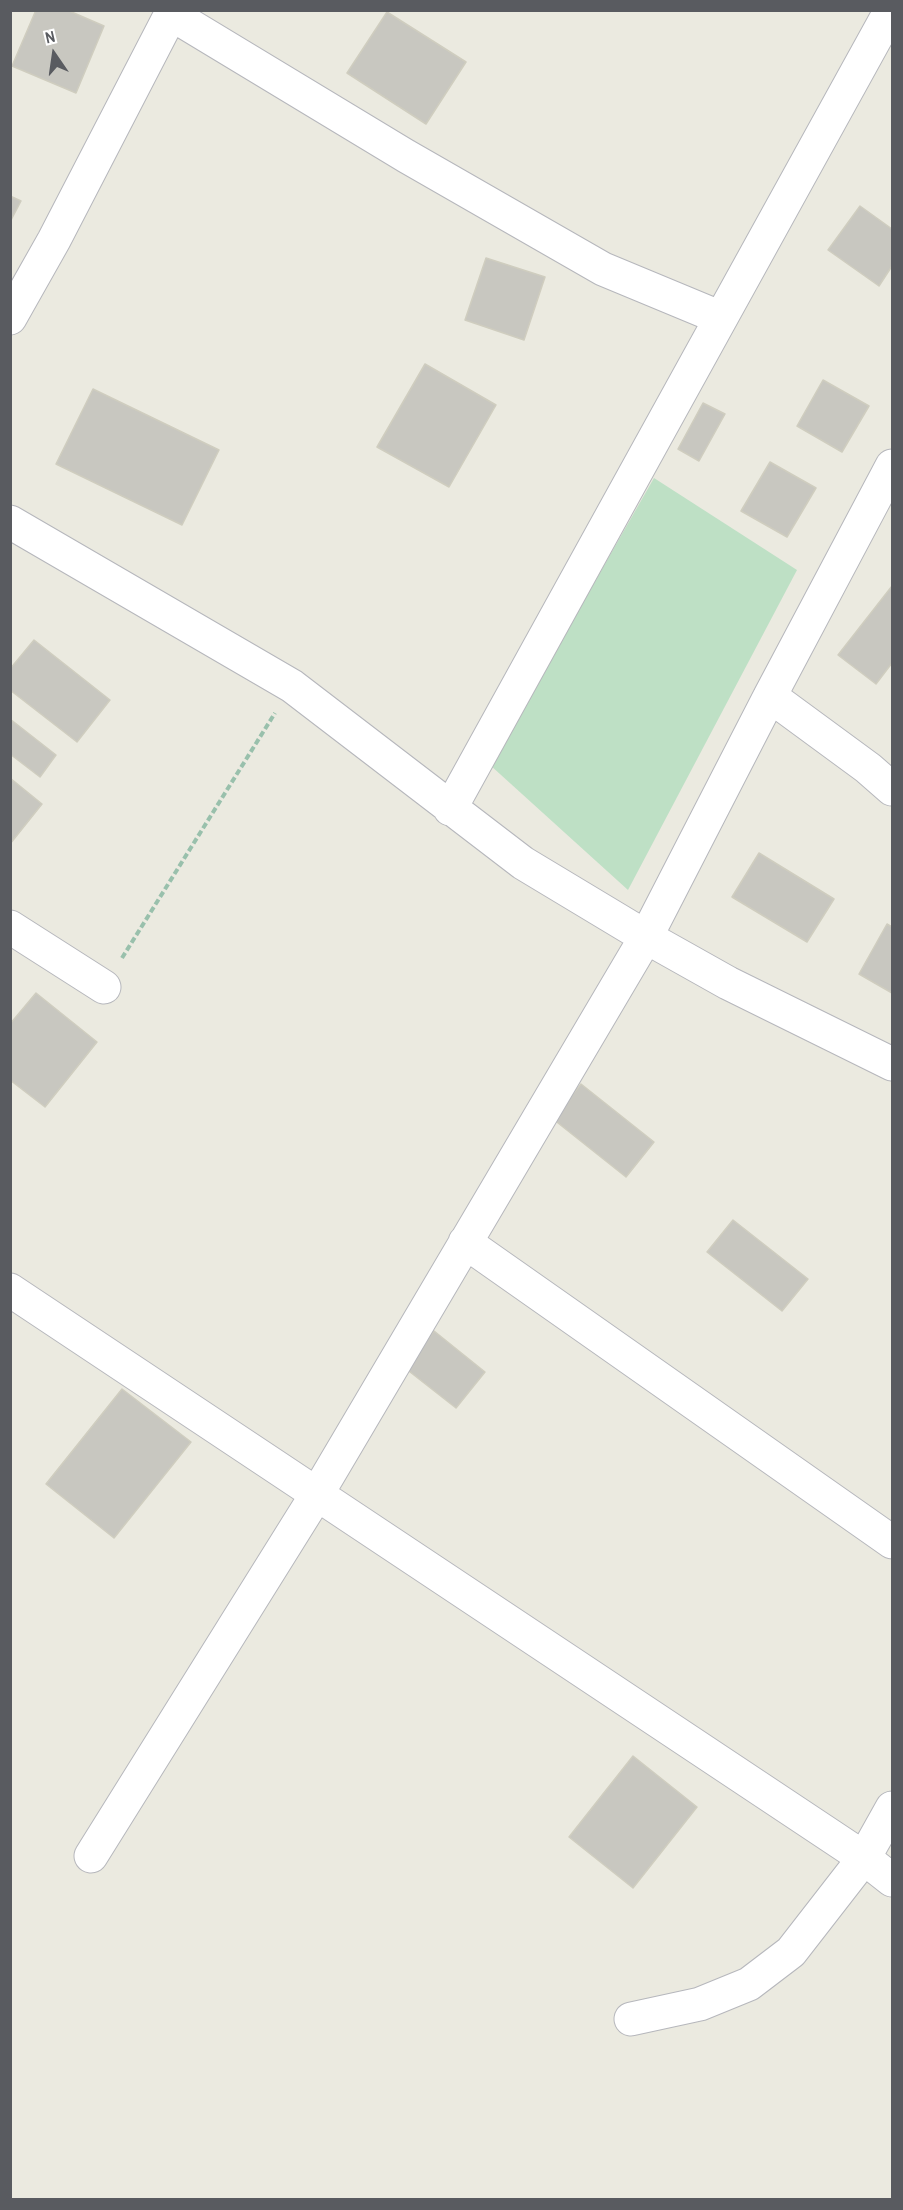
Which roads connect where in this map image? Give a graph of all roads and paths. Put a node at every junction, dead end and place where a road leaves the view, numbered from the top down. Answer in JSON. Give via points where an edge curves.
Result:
{"nodes":[{"id":1,"x":891,"y":10,"type":"edge"},
{"id":2,"x":172,"y":12,"type":"edge"},
{"id":3,"x":10,"y":318,"type":"edge"},
{"id":4,"x":721,"y":318,"type":"junction"},
{"id":5,"x":892,"y":466,"type":"edge"},
{"id":6,"x":10,"y":522,"type":"edge"},
{"id":7,"x":292,"y":686,"type":"junction"},
{"id":8,"x":770,"y":696,"type":"junction"},
{"id":9,"x":892,"y":789,"type":"edge"},
{"id":10,"x":450,"y":809,"type":"junction"},
{"id":11,"x":10,"y":927,"type":"edge"},
{"id":12,"x":646,"y":937,"type":"junction"},
{"id":13,"x":104,"y":987,"type":"joint"},
{"id":14,"x":892,"y":1064,"type":"edge"},
{"id":15,"x":465,"y":1242,"type":"junction"},
{"id":16,"x":10,"y":1290,"type":"edge"},
{"id":17,"x":317,"y":1494,"type":"junction"},
{"id":18,"x":892,"y":1542,"type":"edge"},
{"id":19,"x":892,"y":1808,"type":"edge"},
{"id":20,"x":91,"y":1856,"type":"dead end"},
{"id":21,"x":864,"y":1858,"type":"junction"},
{"id":22,"x":892,"y":1880,"type":"edge"},
{"id":23,"x":631,"y":2019,"type":"dead end"}],
"edges":[{"from":1,"to":4,"type":"street"},
{"from":2,"to":3,"type":"street"},
{"from":2,"to":4,"type":"street","via":[[406,156],[603,269]]},
{"from":4,"to":10,"type":"street"},
{"from":5,"to":8,"type":"street"},
{"from":6,"to":7,"type":"street"},
{"from":7,"to":10,"type":"street"},
{"from":7,"to":13,"type":"path"},
{"from":8,"to":9,"type":"street"},
{"from":8,"to":12,"type":"street"},
{"from":10,"to":12,"type":"street","via":[[523,863]]},
{"from":11,"to":13,"type":"street"},
{"from":12,"to":14,"type":"street","via":[[728,983]]},
{"from":12,"to":15,"type":"street"},
{"from":15,"to":17,"type":"street"},
{"from":15,"to":18,"type":"street"},
{"from":16,"to":17,"type":"street"},
{"from":17,"to":20,"type":"street"},
{"from":17,"to":21,"type":"street"},
{"from":19,"to":21,"type":"street"},
{"from":21,"to":22,"type":"street"},
{"from":21,"to":23,"type":"street","via":[[791,1952],[749,1984],[700,2004]]}]}
